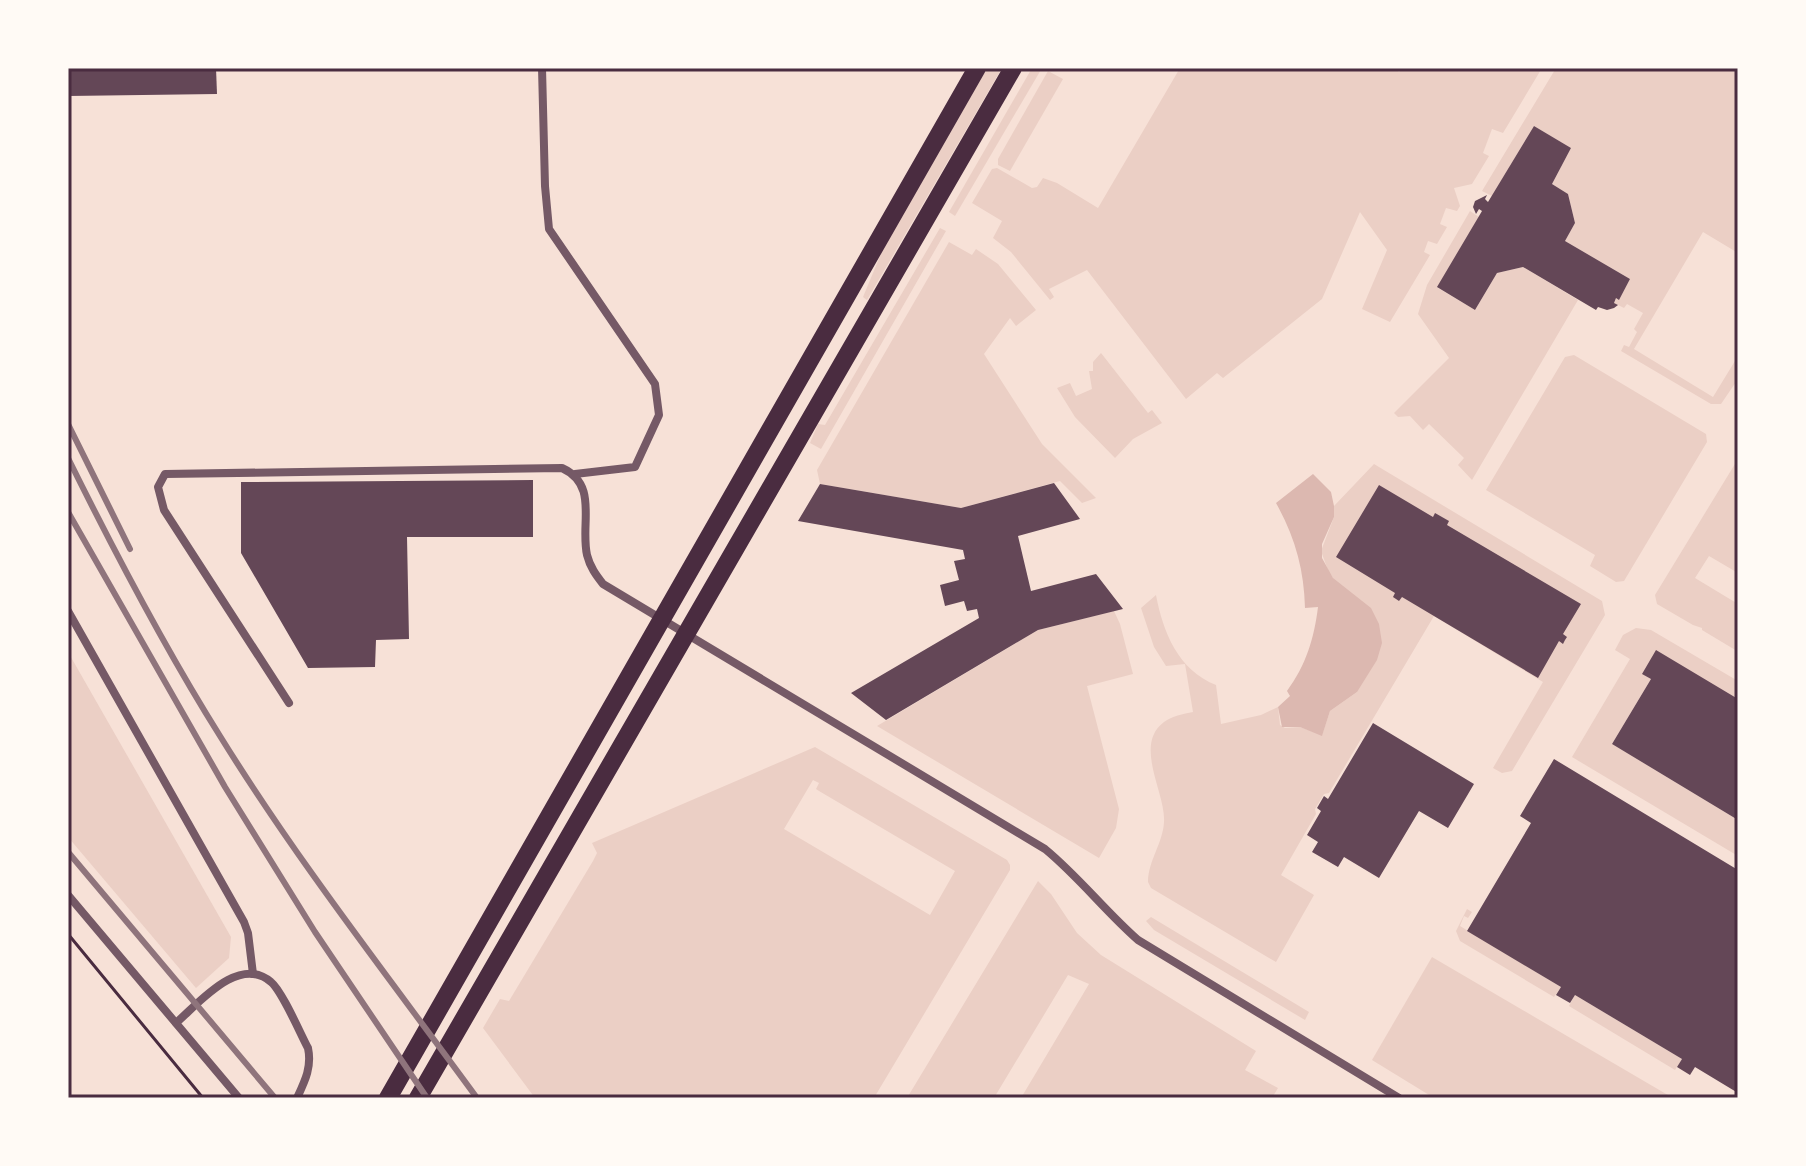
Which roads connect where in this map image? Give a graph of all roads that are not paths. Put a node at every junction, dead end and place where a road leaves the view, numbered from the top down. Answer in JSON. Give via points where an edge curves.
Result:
{"nodes":[{"id":1,"x":542,"y":68,"type":"edge"},
{"id":2,"x":977,"y":68,"type":"edge"},
{"id":3,"x":1013,"y":68,"type":"edge"},
{"id":4,"x":575,"y":474,"type":"junction"},
{"id":5,"x":68,"y":611,"type":"edge"},
{"id":6,"x":660,"y":620,"type":"junction"},
{"id":7,"x":684,"y":634,"type":"junction"},
{"id":8,"x":289,"y":703,"type":"dead end"},
{"id":9,"x":68,"y":895,"type":"edge"},
{"id":10,"x":253,"y":974,"type":"junction"},
{"id":11,"x":176,"y":1023,"type":"junction"},
{"id":12,"x":239,"y":1098,"type":"edge"},
{"id":13,"x":297,"y":1098,"type":"edge"},
{"id":14,"x":388,"y":1098,"type":"edge"},
{"id":15,"x":418,"y":1098,"type":"edge"},
{"id":16,"x":1399,"y":1098,"type":"edge"}],
"edges":[{"from":1,"to":4,"type":"street","via":[[549,229],[655,384],[659,415],[635,467]]},
{"from":2,"to":6,"type":"main road"},
{"from":3,"to":7,"type":"main road"},
{"from":4,"to":6,"type":"street","via":[[585,495],[592,570],[603,584]]},
{"from":4,"to":8,"type":"street","via":[[562,468],[165,474],[158,487],[164,510]]},
{"from":5,"to":10,"type":"street","via":[[244,922]]},
{"from":6,"to":7,"type":"street"},
{"from":6,"to":14,"type":"main road"},
{"from":7,"to":15,"type":"main road"},
{"from":7,"to":16,"type":"street","via":[[1045,849],[1138,940]]},
{"from":9,"to":11,"type":"street"},
{"from":10,"to":11,"type":"street","via":[[226,981]]},
{"from":10,"to":13,"type":"street","via":[[273,983],[308,1048],[310,1069]]},
{"from":11,"to":12,"type":"street"}]}
